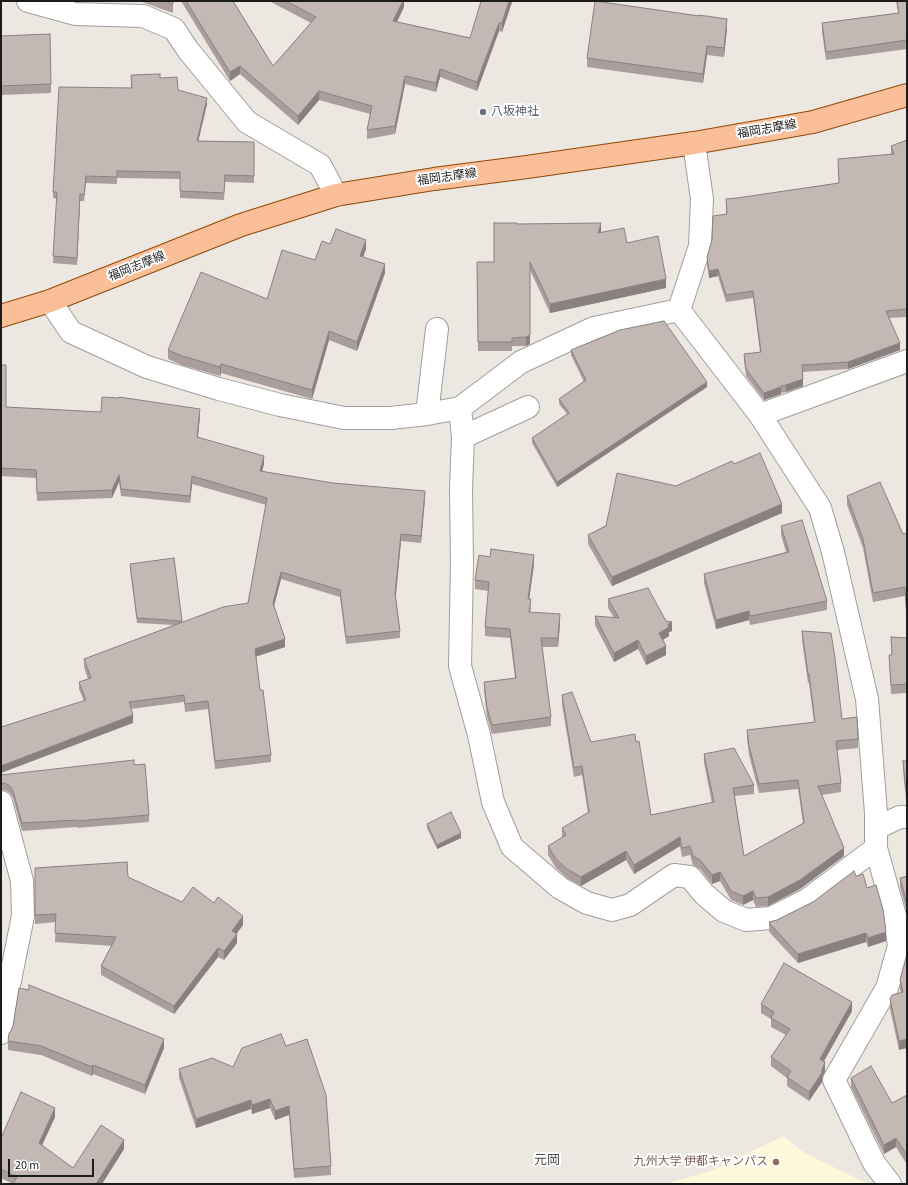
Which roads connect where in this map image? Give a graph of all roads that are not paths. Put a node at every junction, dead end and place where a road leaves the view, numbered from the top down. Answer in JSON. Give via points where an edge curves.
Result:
{"nodes":[{"id":1,"x":28,"y":1,"type":"edge"},
{"id":2,"x":907,"y":95,"type":"edge"},
{"id":3,"x":694,"y":143,"type":"junction"},
{"id":4,"x":336,"y":195,"type":"junction"},
{"id":5,"x":50,"y":301,"type":"junction"},
{"id":6,"x":679,"y":310,"type":"junction"},
{"id":7,"x":1,"y":316,"type":"edge"},
{"id":8,"x":437,"y":329,"type":"dead end"},
{"id":9,"x":907,"y":361,"type":"edge"},
{"id":10,"x":528,"y":407,"type":"dead end"},
{"id":11,"x":460,"y":408,"type":"junction"},
{"id":12,"x":427,"y":414,"type":"junction"},
{"id":13,"x":760,"y":415,"type":"junction"},
{"id":14,"x":463,"y":437,"type":"junction"},
{"id":15,"x":1,"y":802,"type":"edge"},
{"id":16,"x":907,"y":817,"type":"edge"},
{"id":17,"x":876,"y":838,"type":"junction"},
{"id":18,"x":1,"y":1033,"type":"edge"},
{"id":19,"x":890,"y":1184,"type":"edge"}],
"edges":[{"from":1,"to":4,"type":"street","via":[[75,14],[144,16],[174,30],[247,122],[320,165]]},
{"from":2,"to":3,"type":"main road","name":"福岡志摩線","via":[[813,122]]},
{"from":3,"to":4,"type":"main road","name":"福岡志摩線"},
{"from":3,"to":6,"type":"street","via":[[702,199],[700,246]]},
{"from":4,"to":5,"type":"main road","name":"福岡志摩線","via":[[241,225]]},
{"from":5,"to":7,"type":"main road","name":"福岡志摩線"},
{"from":5,"to":12,"type":"street","via":[[71,332],[147,367],[219,389],[344,418],[391,418]]},
{"from":6,"to":11,"type":"street","via":[[594,328],[521,362]]},
{"from":6,"to":13,"type":"street"},
{"from":8,"to":12,"type":"street"},
{"from":9,"to":13,"type":"street"},
{"from":10,"to":14,"type":"street"},
{"from":11,"to":12,"type":"street"},
{"from":11,"to":14,"type":"street"},
{"from":13,"to":17,"type":"street","via":[[820,508],[833,552],[867,699]]},
{"from":14,"to":17,"type":"street","via":[[460,666],[479,735],[493,802],[512,847],[560,888],[587,903],[606,909],[630,905],[674,875],[690,877],[704,894],[724,911],[746,920],[771,918],[807,900]]},
{"from":15,"to":18,"type":"street","via":[[22,881],[23,916]]},
{"from":16,"to":17,"type":"street","via":[[900,817]]},
{"from":17,"to":19,"type":"street","via":[[895,916],[899,946],[887,988],[834,1080],[874,1163]]}]}
